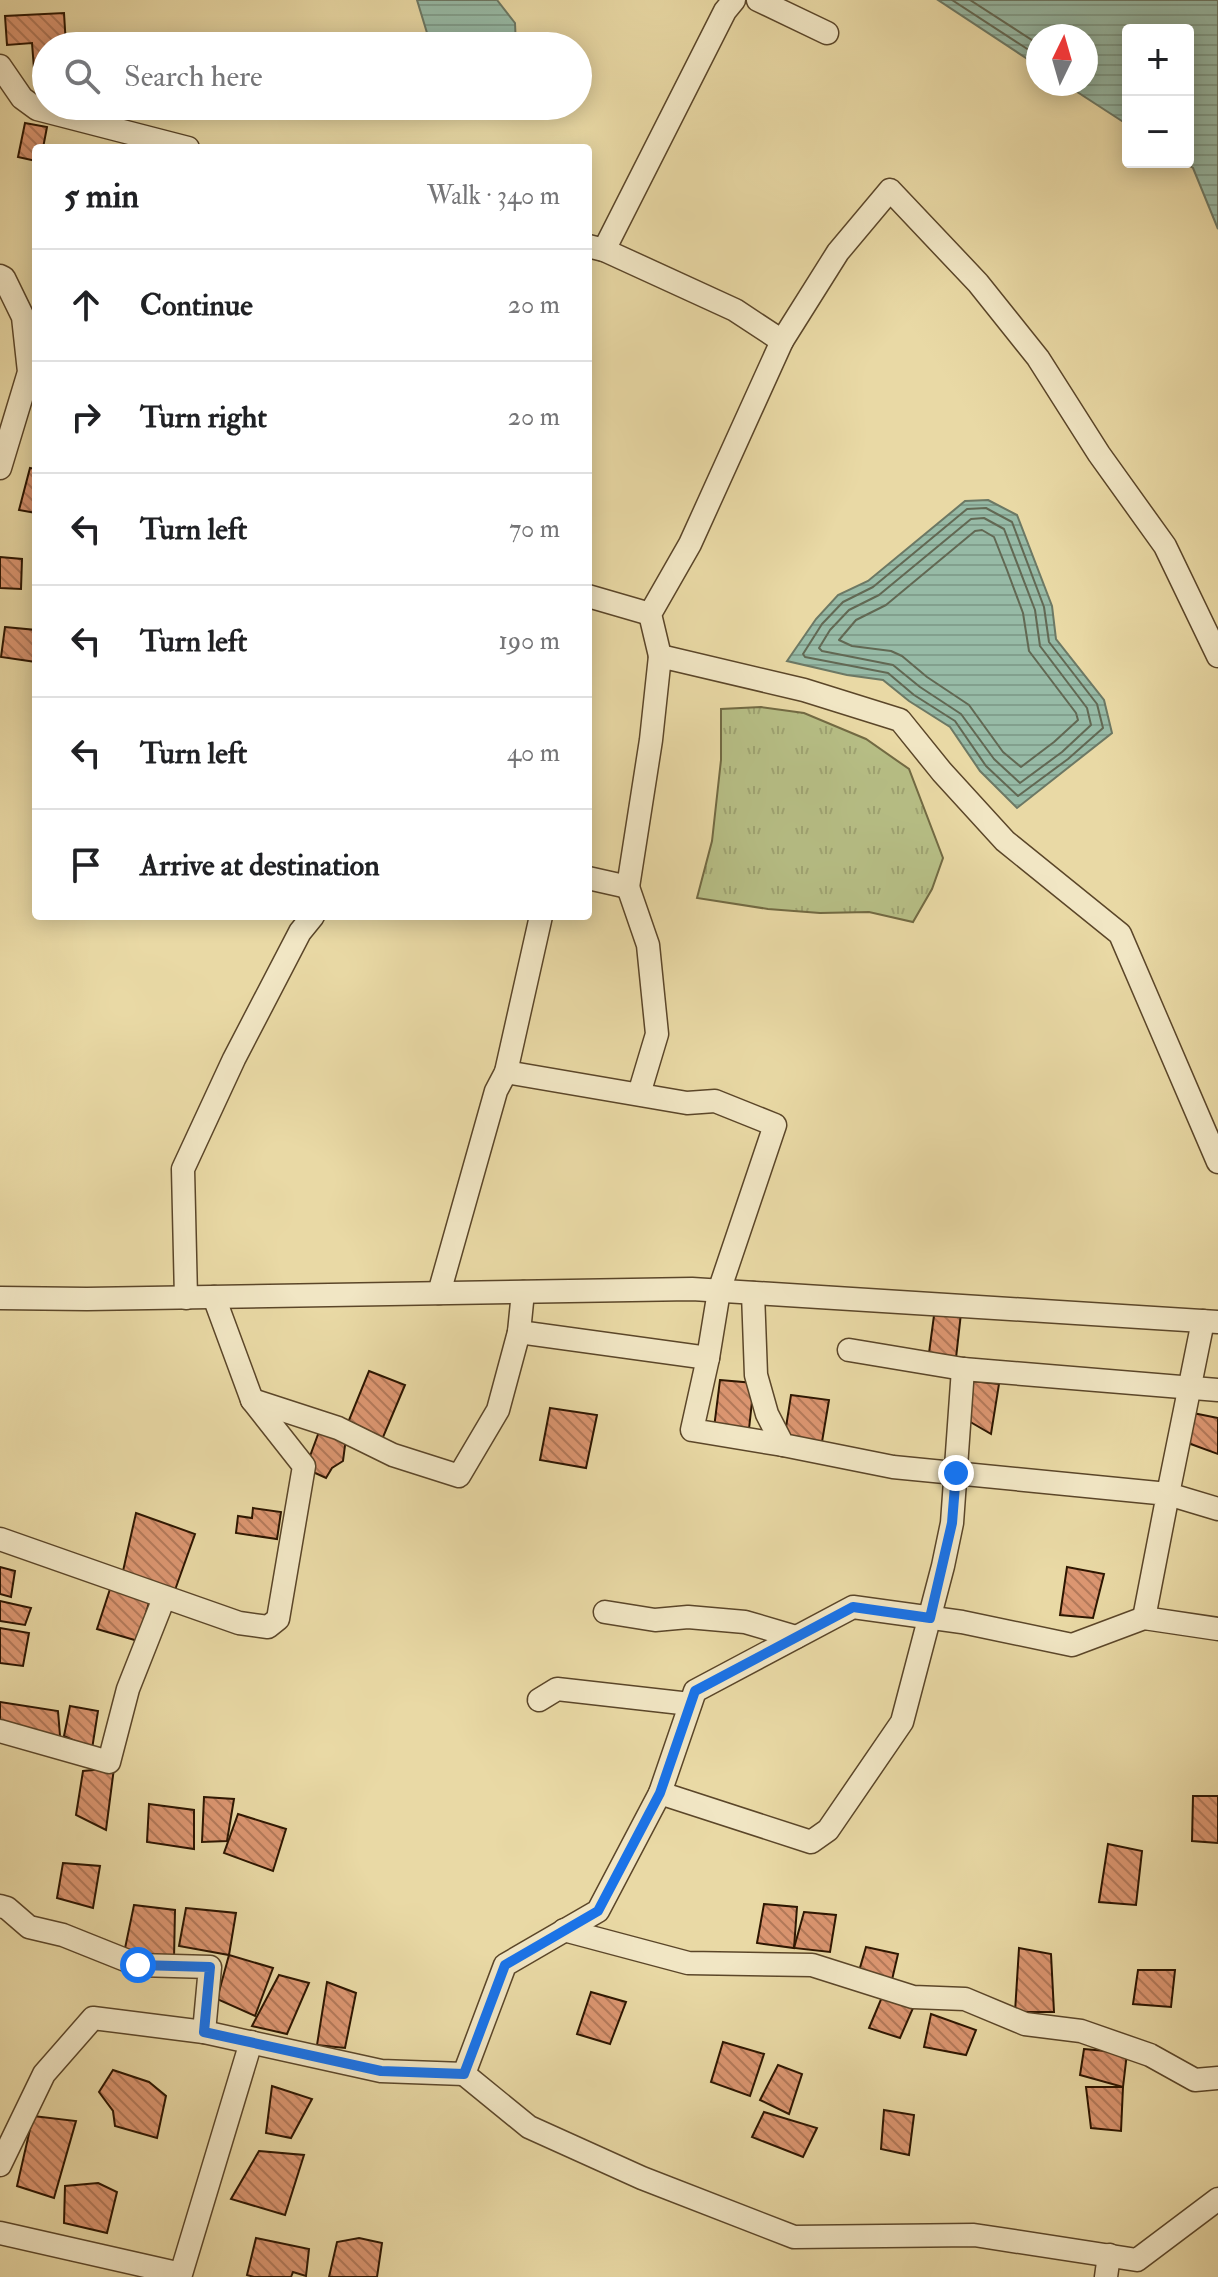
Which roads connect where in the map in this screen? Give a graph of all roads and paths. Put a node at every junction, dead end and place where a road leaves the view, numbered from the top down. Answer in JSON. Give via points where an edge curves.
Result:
{"nodes":[{"id":1,"x":734,"y":0,"type":"edge"},
{"id":2,"x":758,"y":0,"type":"edge"},
{"id":3,"x":827,"y":33,"type":"dead end"},
{"id":4,"x":0,"y":66,"type":"edge"},
{"id":5,"x":32,"y":105,"type":"edge"},
{"id":6,"x":80,"y":120,"type":"edge"},
{"id":7,"x":173,"y":144,"type":"edge"},
{"id":8,"x":596,"y":248,"type":"edge"},
{"id":9,"x":0,"y":276,"type":"edge"},
{"id":10,"x":782,"y":341,"type":"junction"},
{"id":11,"x":0,"y":468,"type":"edge"},
{"id":12,"x":592,"y":597,"type":"edge"},
{"id":13,"x":650,"y":614,"type":"junction"},
{"id":14,"x":660,"y":656,"type":"junction"},
{"id":15,"x":1218,"y":656,"type":"edge"},
{"id":16,"x":592,"y":879,"type":"edge"},
{"id":17,"x":628,"y":887,"type":"junction"},
{"id":18,"x":310,"y":920,"type":"edge"},
{"id":19,"x":540,"y":920,"type":"edge"},
{"id":20,"x":506,"y":1072,"type":"junction"},
{"id":21,"x":639,"y":1094,"type":"junction"},
{"id":22,"x":1218,"y":1162,"type":"edge"},
{"id":23,"x":719,"y":1291,"type":"junction"},
{"id":24,"x":523,"y":1292,"type":"junction"},
{"id":25,"x":439,"y":1293,"type":"junction"},
{"id":26,"x":753,"y":1293,"type":"junction"},
{"id":27,"x":214,"y":1297,"type":"junction"},
{"id":28,"x":0,"y":1298,"type":"edge"},
{"id":29,"x":186,"y":1298,"type":"junction"},
{"id":30,"x":1210,"y":1321,"type":"edge"},
{"id":31,"x":519,"y":1332,"type":"junction"},
{"id":32,"x":849,"y":1350,"type":"dead end"},
{"id":33,"x":708,"y":1358,"type":"junction"},
{"id":34,"x":963,"y":1369,"type":"junction"},
{"id":35,"x":1189,"y":1388,"type":"junction"},
{"id":36,"x":1218,"y":1390,"type":"edge"},
{"id":37,"x":252,"y":1400,"type":"junction"},
{"id":38,"x":783,"y":1445,"type":"junction"},
{"id":39,"x":956,"y":1473,"type":"junction"},
{"id":40,"x":1168,"y":1494,"type":"junction"},
{"id":41,"x":1218,"y":1509,"type":"edge"},
{"id":42,"x":0,"y":1539,"type":"edge"},
{"id":43,"x":164,"y":1598,"type":"junction"},
{"id":44,"x":605,"y":1612,"type":"dead end"},
{"id":45,"x":930,"y":1618,"type":"junction"},
{"id":46,"x":1144,"y":1618,"type":"junction"},
{"id":47,"x":1218,"y":1629,"type":"edge"},
{"id":48,"x":796,"y":1637,"type":"junction"},
{"id":49,"x":539,"y":1700,"type":"dead end"},
{"id":50,"x":690,"y":1704,"type":"junction"},
{"id":51,"x":0,"y":1731,"type":"edge"},
{"id":52,"x":660,"y":1793,"type":"junction"},
{"id":53,"x":0,"y":1906,"type":"edge"},
{"id":54,"x":564,"y":1930,"type":"junction"},
{"id":55,"x":204,"y":2032,"type":"junction"},
{"id":56,"x":251,"y":2042,"type":"junction"},
{"id":57,"x":464,"y":2074,"type":"junction"},
{"id":58,"x":1218,"y":2078,"type":"edge"},
{"id":59,"x":0,"y":2165,"type":"edge"},
{"id":60,"x":1218,"y":2199,"type":"edge"},
{"id":61,"x":0,"y":2233,"type":"edge"},
{"id":62,"x":1108,"y":2266,"type":"edge"},
{"id":63,"x":180,"y":2276,"type":"edge"}],
"edges":[{"from":1,"to":8,"type":"street"},
{"from":2,"to":3,"type":"street"},
{"from":4,"to":5,"type":"street"},
{"from":6,"to":7,"type":"street"},
{"from":8,"to":10,"type":"street","via":[[735,310]]},
{"from":9,"to":11,"type":"street","via":[[23,317],[29,372]]},
{"from":10,"to":13,"type":"street","via":[[690,544]]},
{"from":10,"to":15,"type":"street","via":[[838,252],[890,190],[978,283],[1038,358],[1165,546]]},
{"from":12,"to":13,"type":"street"},
{"from":13,"to":14,"type":"street"},
{"from":14,"to":17,"type":"street"},
{"from":14,"to":22,"type":"street","via":[[804,690],[900,720],[1005,841],[1120,934]]},
{"from":16,"to":17,"type":"street"},
{"from":17,"to":21,"type":"street","via":[[648,945],[657,1034]]},
{"from":18,"to":29,"type":"street","via":[[234,1059],[183,1169]]},
{"from":19,"to":20,"type":"street"},
{"from":20,"to":21,"type":"street"},
{"from":20,"to":25,"type":"street","via":[[496,1091]]},
{"from":21,"to":23,"type":"street","via":[[687,1103],[715,1101],[775,1125]]},
{"from":23,"to":24,"type":"street"},
{"from":23,"to":26,"type":"street"},
{"from":23,"to":33,"type":"street"},
{"from":24,"to":25,"type":"street"},
{"from":24,"to":31,"type":"street"},
{"from":25,"to":27,"type":"street"},
{"from":26,"to":30,"type":"street"},
{"from":26,"to":38,"type":"street","via":[[756,1375]]},
{"from":27,"to":29,"type":"street"},
{"from":27,"to":37,"type":"street"},
{"from":28,"to":29,"type":"street"},
{"from":30,"to":35,"type":"street"},
{"from":31,"to":33,"type":"street"},
{"from":31,"to":37,"type":"street","via":[[498,1410],[459,1476]]},
{"from":32,"to":34,"type":"street"},
{"from":33,"to":38,"type":"street","via":[[692,1430]]},
{"from":34,"to":35,"type":"street"},
{"from":34,"to":39,"type":"street"},
{"from":35,"to":36,"type":"street"},
{"from":35,"to":40,"type":"street"},
{"from":37,"to":43,"type":"street","via":[[304,1466],[278,1619],[268,1627],[239,1623]]},
{"from":38,"to":39,"type":"street","via":[[893,1467]]},
{"from":39,"to":40,"type":"street"},
{"from":39,"to":45,"type":"street","via":[[952,1523]]},
{"from":40,"to":41,"type":"street"},
{"from":40,"to":46,"type":"street"},
{"from":42,"to":43,"type":"street"},
{"from":43,"to":51,"type":"street","via":[[128,1689],[109,1762]]},
{"from":44,"to":48,"type":"street","via":[[655,1620],[745,1622]]},
{"from":45,"to":46,"type":"street","via":[[1072,1645]]},
{"from":45,"to":48,"type":"street","via":[[853,1607]]},
{"from":45,"to":52,"type":"street","via":[[902,1722],[828,1830],[811,1842]]},
{"from":46,"to":47,"type":"street"},
{"from":48,"to":50,"type":"street","via":[[695,1691]]},
{"from":49,"to":50,"type":"street","via":[[557,1689]]},
{"from":50,"to":52,"type":"street"},
{"from":52,"to":54,"type":"street","via":[[598,1911]]},
{"from":53,"to":55,"type":"street","via":[[29,1927],[138,1965],[210,1967]]},
{"from":54,"to":57,"type":"street","via":[[505,1965]]},
{"from":54,"to":58,"type":"street","via":[[688,1963],[812,1965],[913,1997],[965,1999],[1025,2024],[1081,2031],[1150,2055],[1195,2080]]},
{"from":55,"to":56,"type":"street"},
{"from":55,"to":59,"type":"street","via":[[93,2018],[44,2074]]},
{"from":56,"to":57,"type":"street","via":[[381,2071]]},
{"from":56,"to":63,"type":"street"},
{"from":57,"to":62,"type":"street","via":[[529,2127],[794,2237],[974,2235]]},
{"from":60,"to":62,"type":"street","via":[[1137,2260]]},
{"from":61,"to":63,"type":"street"}]}
